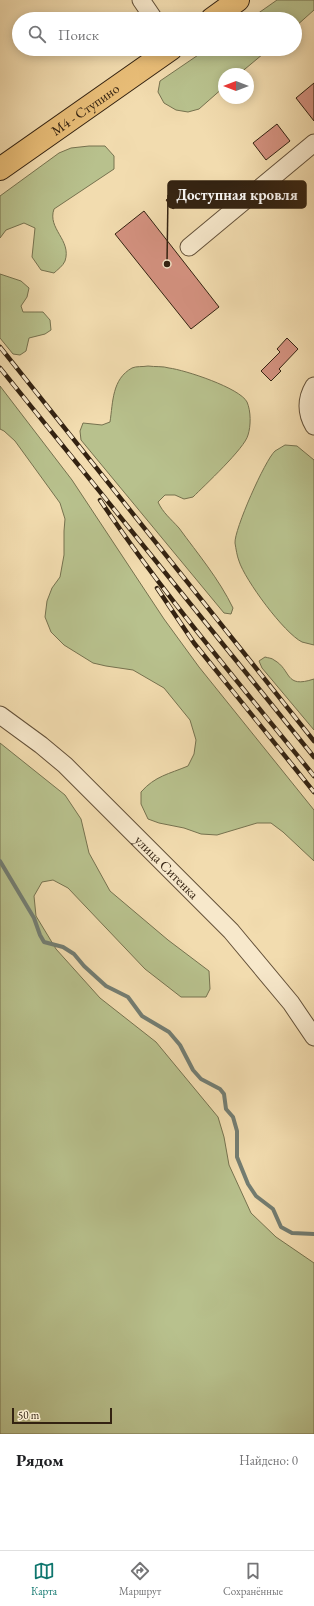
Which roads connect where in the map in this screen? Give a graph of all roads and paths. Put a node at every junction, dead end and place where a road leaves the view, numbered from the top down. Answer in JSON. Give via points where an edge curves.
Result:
{"nodes":[{"id":1,"x":141,"y":0,"type":"edge"},
{"id":2,"x":238,"y":0,"type":"edge"},
{"id":3,"x":149,"y":12,"type":"edge"},
{"id":4,"x":222,"y":12,"type":"edge"},
{"id":5,"x":161,"y":56,"type":"edge"},
{"id":6,"x":314,"y":143,"type":"edge"},
{"id":7,"x":0,"y":169,"type":"edge"},
{"id":8,"x":188,"y":247,"type":"dead end"},
{"id":9,"x":314,"y":386,"type":"edge"},
{"id":10,"x":314,"y":426,"type":"edge"},
{"id":11,"x":0,"y":715,"type":"edge"},
{"id":12,"x":314,"y":1037,"type":"edge"}],
"edges":[{"from":1,"to":3,"type":"street"},
{"from":2,"to":4,"type":"main road"},
{"from":5,"to":7,"type":"main road","name":"М4 - Ступино"},
{"from":6,"to":8,"type":"street"},
{"from":9,"to":10,"type":"street","via":[[308,408],[309,418]]},
{"from":11,"to":12,"type":"street","name":"улица Ситенка","via":[[65,765],[212,911],[272,978]]}]}
